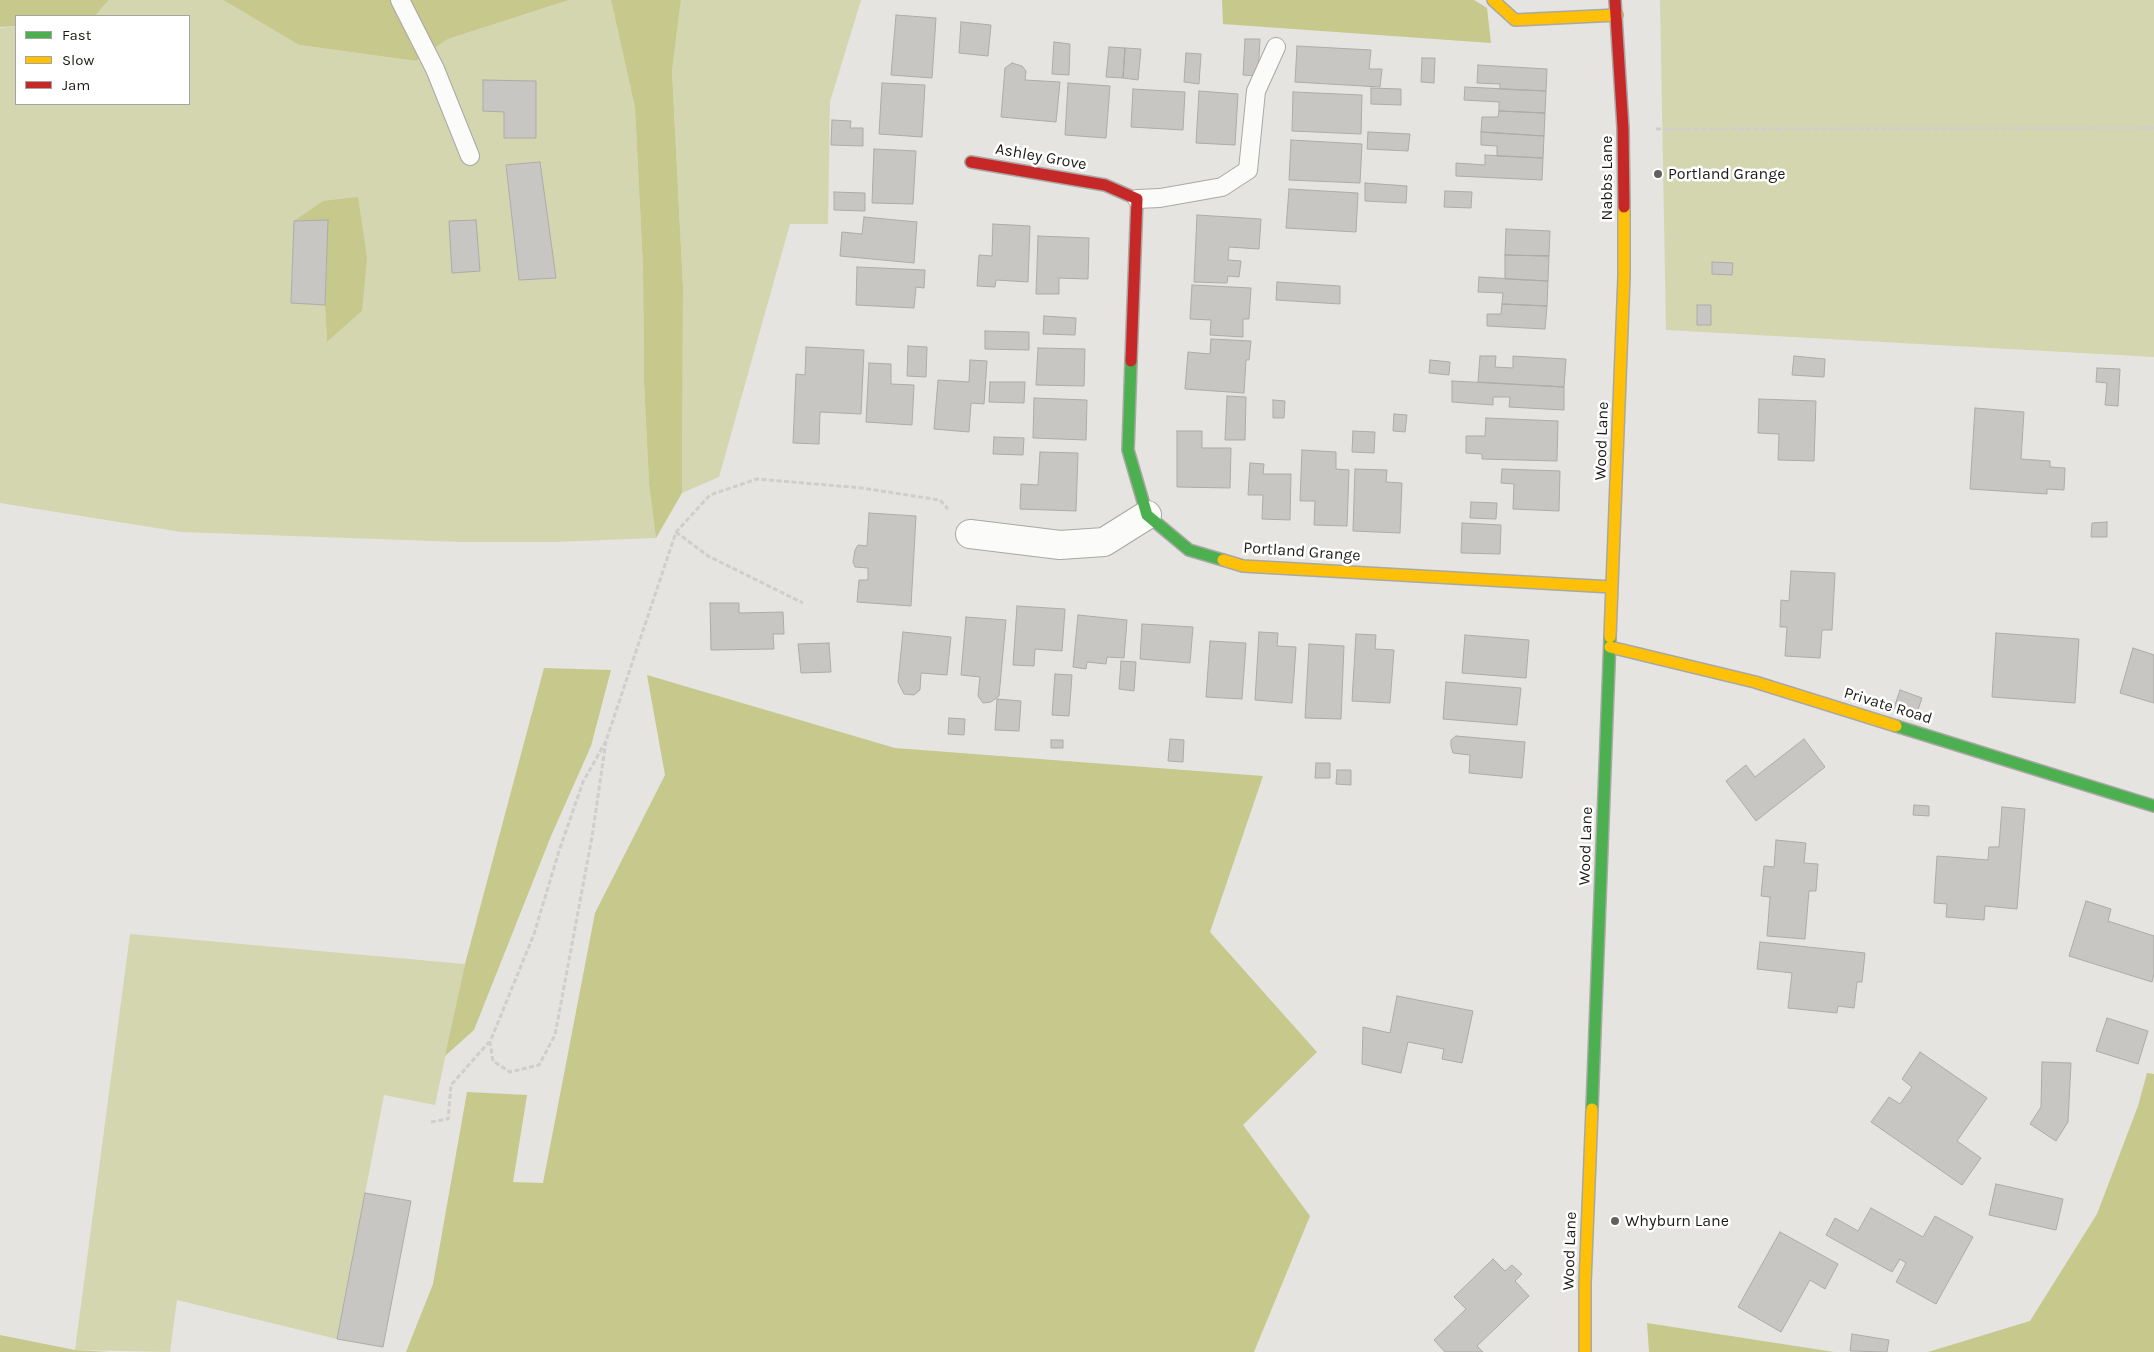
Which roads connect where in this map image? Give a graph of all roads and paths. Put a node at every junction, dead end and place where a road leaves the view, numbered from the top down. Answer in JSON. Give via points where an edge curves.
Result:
{"nodes":[{"id":1,"x":400,"y":0,"type":"edge"},
{"id":2,"x":1493,"y":0,"type":"edge"},
{"id":3,"x":1610,"y":0,"type":"edge"},
{"id":4,"x":1615,"y":0,"type":"edge"},
{"id":5,"x":1617,"y":15,"type":"junction"},
{"id":6,"x":1276,"y":47,"type":"dead end"},
{"id":7,"x":1623,"y":128,"type":"junction"},
{"id":8,"x":2154,"y":128,"type":"edge"},
{"id":9,"x":470,"y":156,"type":"dead end"},
{"id":10,"x":971,"y":162,"type":"dead end"},
{"id":11,"x":1137,"y":199,"type":"junction"},
{"id":12,"x":1622,"y":342,"type":"joint"},
{"id":13,"x":1147,"y":514,"type":"junction"},
{"id":14,"x":676,"y":532,"type":"junction"},
{"id":15,"x":970,"y":534,"type":"joint"},
{"id":16,"x":1612,"y":587,"type":"junction"},
{"id":17,"x":803,"y":603,"type":"dead end"},
{"id":18,"x":1610,"y":647,"type":"junction"},
{"id":19,"x":606,"y":741,"type":"junction"},
{"id":20,"x":2154,"y":806,"type":"edge"},
{"id":21,"x":490,"y":1042,"type":"junction"},
{"id":22,"x":431,"y":1122,"type":"dead end"},
{"id":23,"x":1585,"y":1352,"type":"edge"}],
"edges":[{"from":1,"to":9,"type":"lane","via":[[436,69]]},
{"from":2,"to":5,"type":"street","via":[[1516,20]]},
{"from":3,"to":5,"type":"street","name":"Nabbs Lane"},
{"from":4,"to":5,"type":"street","name":"Nabbs Lane"},
{"from":5,"to":7,"type":"street","name":"Nabbs Lane"},
{"from":6,"to":11,"type":"lane","via":[[1256,91],[1248,170],[1222,187]]},
{"from":7,"to":8,"type":"path"},
{"from":7,"to":12,"type":"street","name":"Nabbs Lane"},
{"from":10,"to":11,"type":"street","name":"Ashley Grove","via":[[1105,185]]},
{"from":11,"to":13,"type":"street","via":[[1128,450]]},
{"from":12,"to":16,"type":"street","name":"Wood Lane"},
{"from":13,"to":15,"type":"street","via":[[1104,542],[1060,545]]},
{"from":13,"to":16,"type":"street","name":"Portland Grange","via":[[1188,550],[1244,566]]},
{"from":14,"to":15,"type":"path","via":[[710,495],[757,479],[862,488],[940,500]]},
{"from":14,"to":17,"type":"path","via":[[708,556]]},
{"from":14,"to":19,"type":"path"},
{"from":16,"to":18,"type":"street","name":"Wood Lane"},
{"from":18,"to":20,"type":"street","name":"Private Road","via":[[1754,682]]},
{"from":18,"to":23,"type":"street","name":"Wood Lane"},
{"from":19,"to":21,"type":"path","via":[[583,782],[534,934]]},
{"from":19,"to":21,"type":"path","via":[[592,837],[555,1035],[540,1065],[510,1072],[493,1061]]},
{"from":21,"to":22,"type":"path","via":[[451,1085],[448,1119]]}]}
